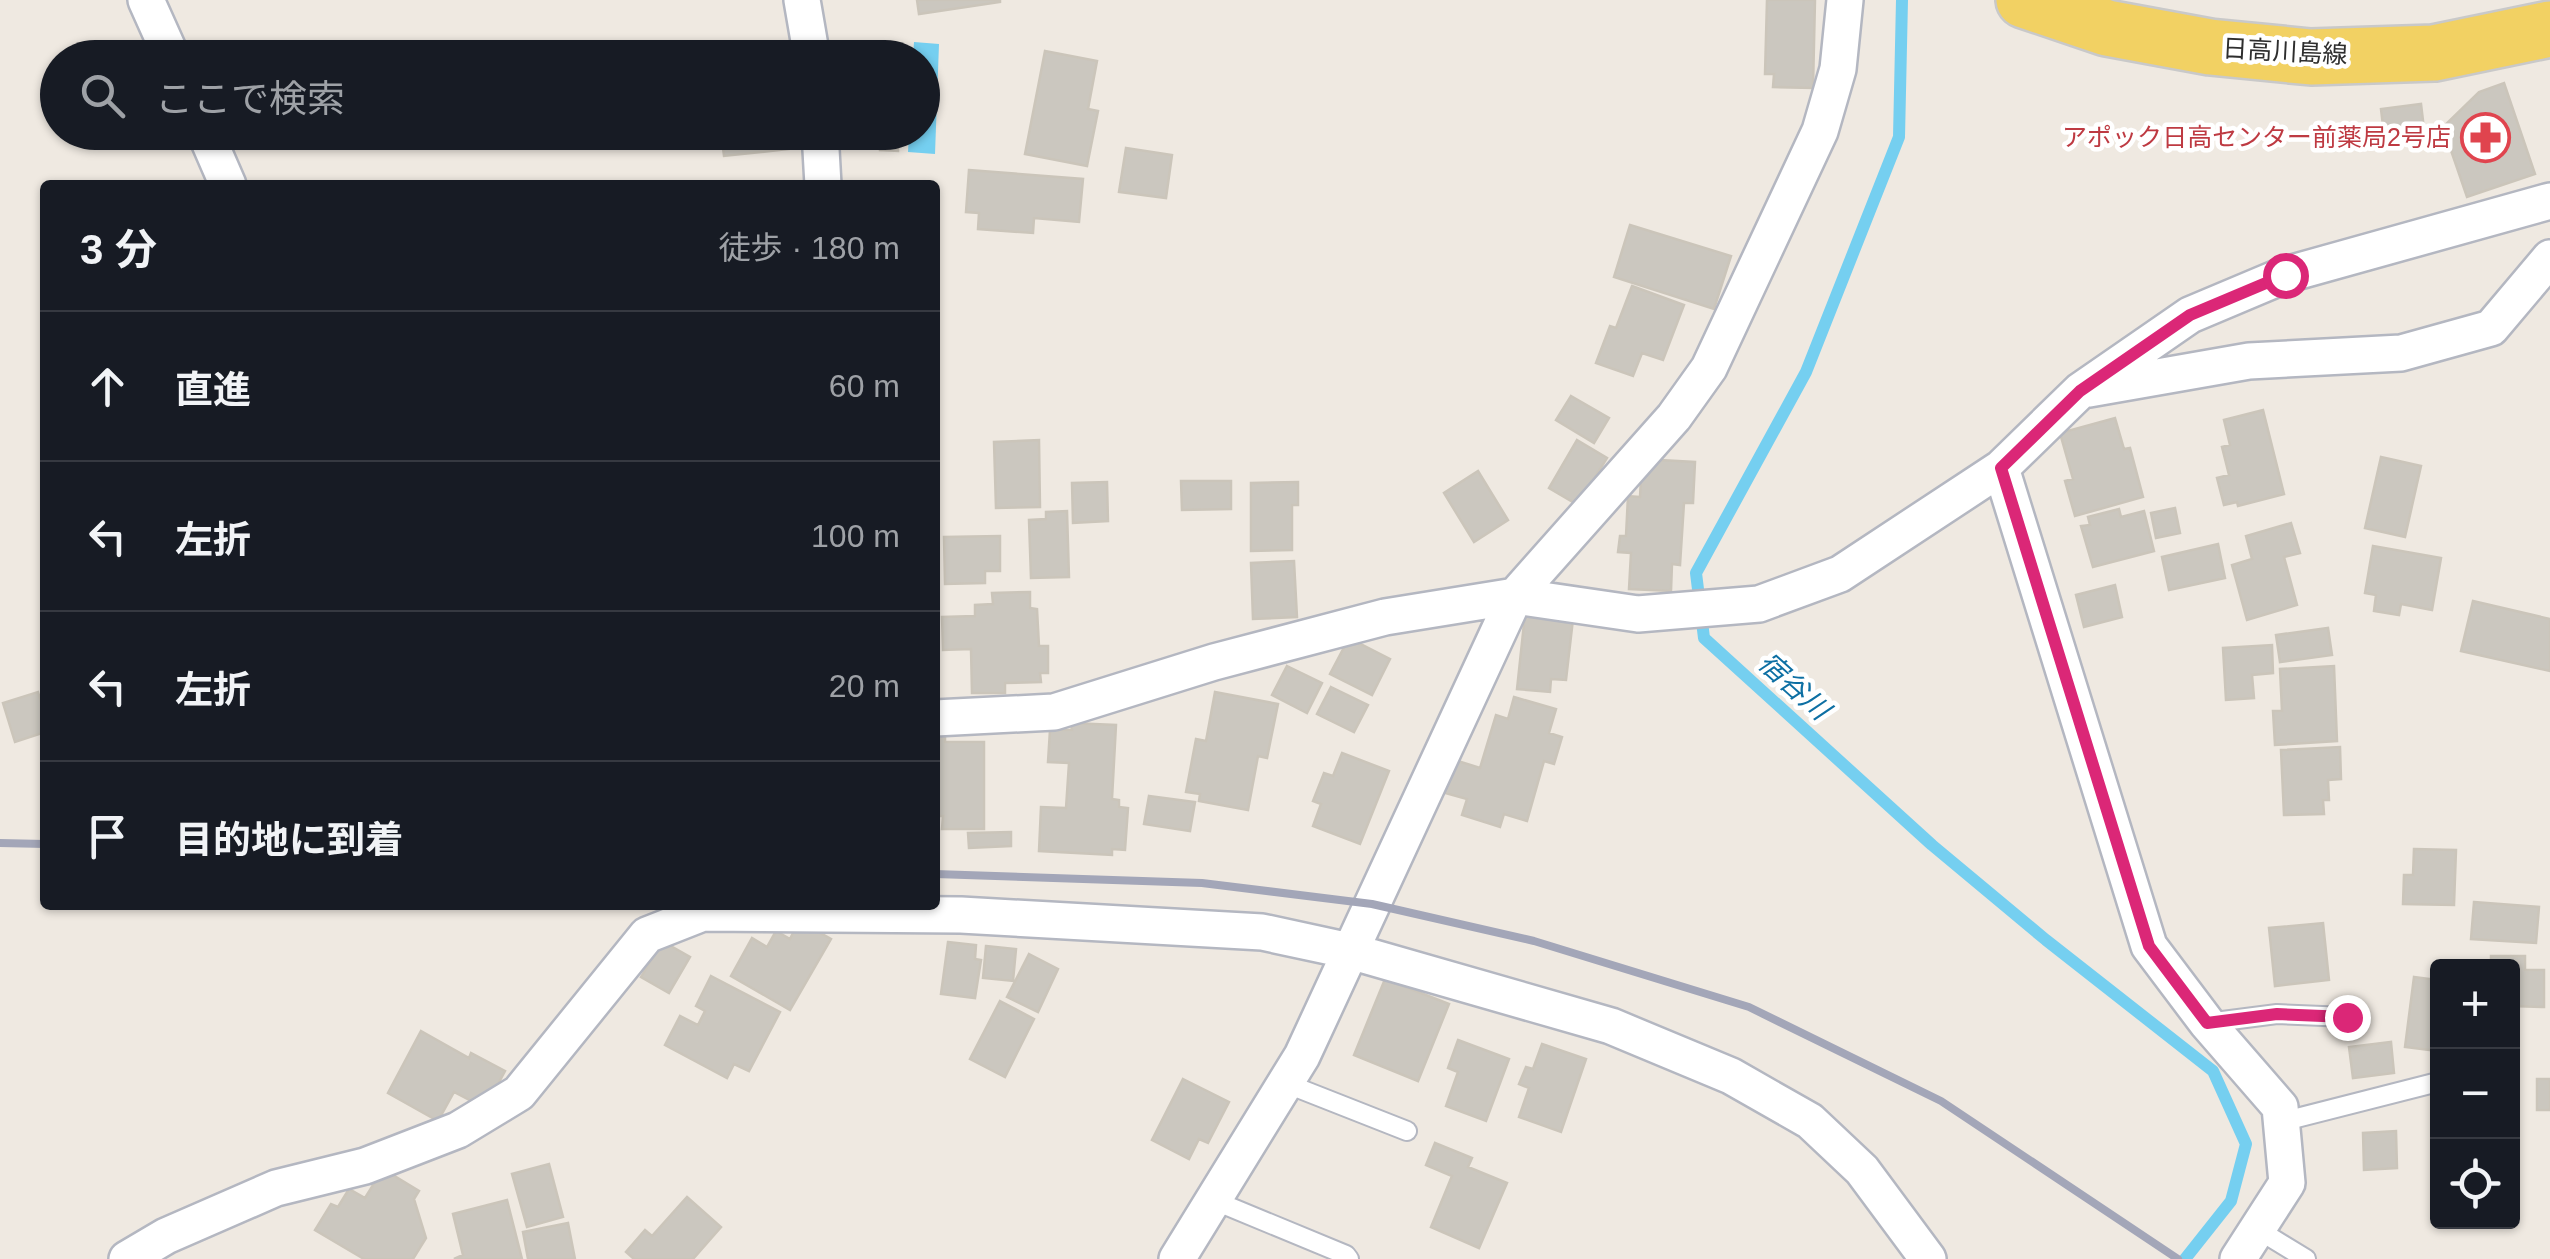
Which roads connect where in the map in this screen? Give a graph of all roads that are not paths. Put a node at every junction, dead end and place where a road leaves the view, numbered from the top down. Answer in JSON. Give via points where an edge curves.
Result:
{"nodes":[{"id":1,"x":146,"y":0,"type":"edge"},
{"id":2,"x":802,"y":0,"type":"edge"},
{"id":3,"x":1845,"y":0,"type":"edge"},
{"id":4,"x":2024,"y":0,"type":"edge"},
{"id":5,"x":2550,"y":29,"type":"edge"},
{"id":6,"x":164,"y":40,"type":"edge"},
{"id":7,"x":809,"y":40,"type":"edge"},
{"id":8,"x":213,"y":150,"type":"edge"},
{"id":9,"x":821,"y":150,"type":"edge"},
{"id":10,"x":226,"y":180,"type":"edge"},
{"id":11,"x":824,"y":180,"type":"edge"},
{"id":12,"x":2550,"y":201,"type":"edge"},
{"id":13,"x":2550,"y":258,"type":"edge"},
{"id":14,"x":2080,"y":391,"type":"junction"},
{"id":15,"x":2001,"y":468,"type":"junction"},
{"id":16,"x":1515,"y":596,"type":"junction"},
{"id":17,"x":940,"y":718,"type":"edge"},
{"id":18,"x":1350,"y":951,"type":"junction"},
{"id":19,"x":2347,"y":1017,"type":"dead end"},
{"id":20,"x":2207,"y":1023,"type":"junction"},
{"id":21,"x":1285,"y":1083,"type":"junction"},
{"id":22,"x":2430,"y":1084,"type":"edge"},
{"id":23,"x":2282,"y":1122,"type":"junction"},
{"id":24,"x":1407,"y":1131,"type":"dead end"},
{"id":25,"x":1214,"y":1200,"type":"junction"},
{"id":26,"x":2257,"y":1229,"type":"junction"},
{"id":27,"x":127,"y":1259,"type":"edge"},
{"id":28,"x":1177,"y":1259,"type":"edge"},
{"id":29,"x":1349,"y":1259,"type":"edge"},
{"id":30,"x":1928,"y":1259,"type":"edge"},
{"id":31,"x":2238,"y":1259,"type":"edge"},
{"id":32,"x":2306,"y":1259,"type":"edge"}],
"edges":[{"from":1,"to":6,"type":"street"},
{"from":2,"to":7,"type":"street"},
{"from":3,"to":16,"type":"street","via":[[1838,68],[1820,131],[1709,368],[1674,417]]},
{"from":4,"to":5,"type":"main road","name":"日高川島線","via":[[2107,28],[2311,57],[2434,52]]},
{"from":8,"to":10,"type":"street"},
{"from":9,"to":11,"type":"street"},
{"from":12,"to":14,"type":"street","via":[[2285,275],[2190,315]]},
{"from":13,"to":14,"type":"street","via":[[2491,328],[2400,352],[2249,361]]},
{"from":14,"to":15,"type":"street"},
{"from":15,"to":16,"type":"street","via":[[1840,574],[1759,604],[1638,614]]},
{"from":15,"to":20,"type":"street","via":[[2149,946]]},
{"from":16,"to":17,"type":"street","via":[[1385,617],[1054,712]]},
{"from":16,"to":18,"type":"street"},
{"from":18,"to":21,"type":"street"},
{"from":18,"to":27,"type":"street","via":[[1262,932],[961,915],[702,913],[647,934],[518,1092],[458,1130],[365,1166],[276,1188]]},
{"from":18,"to":30,"type":"street","via":[[1611,1026],[1731,1076],[1810,1120],[1862,1170]]},
{"from":19,"to":20,"type":"lane","via":[[2277,1014]]},
{"from":20,"to":23,"type":"street","via":[[2280,1107]]},
{"from":21,"to":24,"type":"lane"},
{"from":21,"to":25,"type":"street"},
{"from":22,"to":23,"type":"lane"},
{"from":23,"to":26,"type":"street","via":[[2287,1183]]},
{"from":25,"to":28,"type":"street"},
{"from":25,"to":29,"type":"lane"},
{"from":26,"to":31,"type":"street"},
{"from":26,"to":32,"type":"lane"}]}
